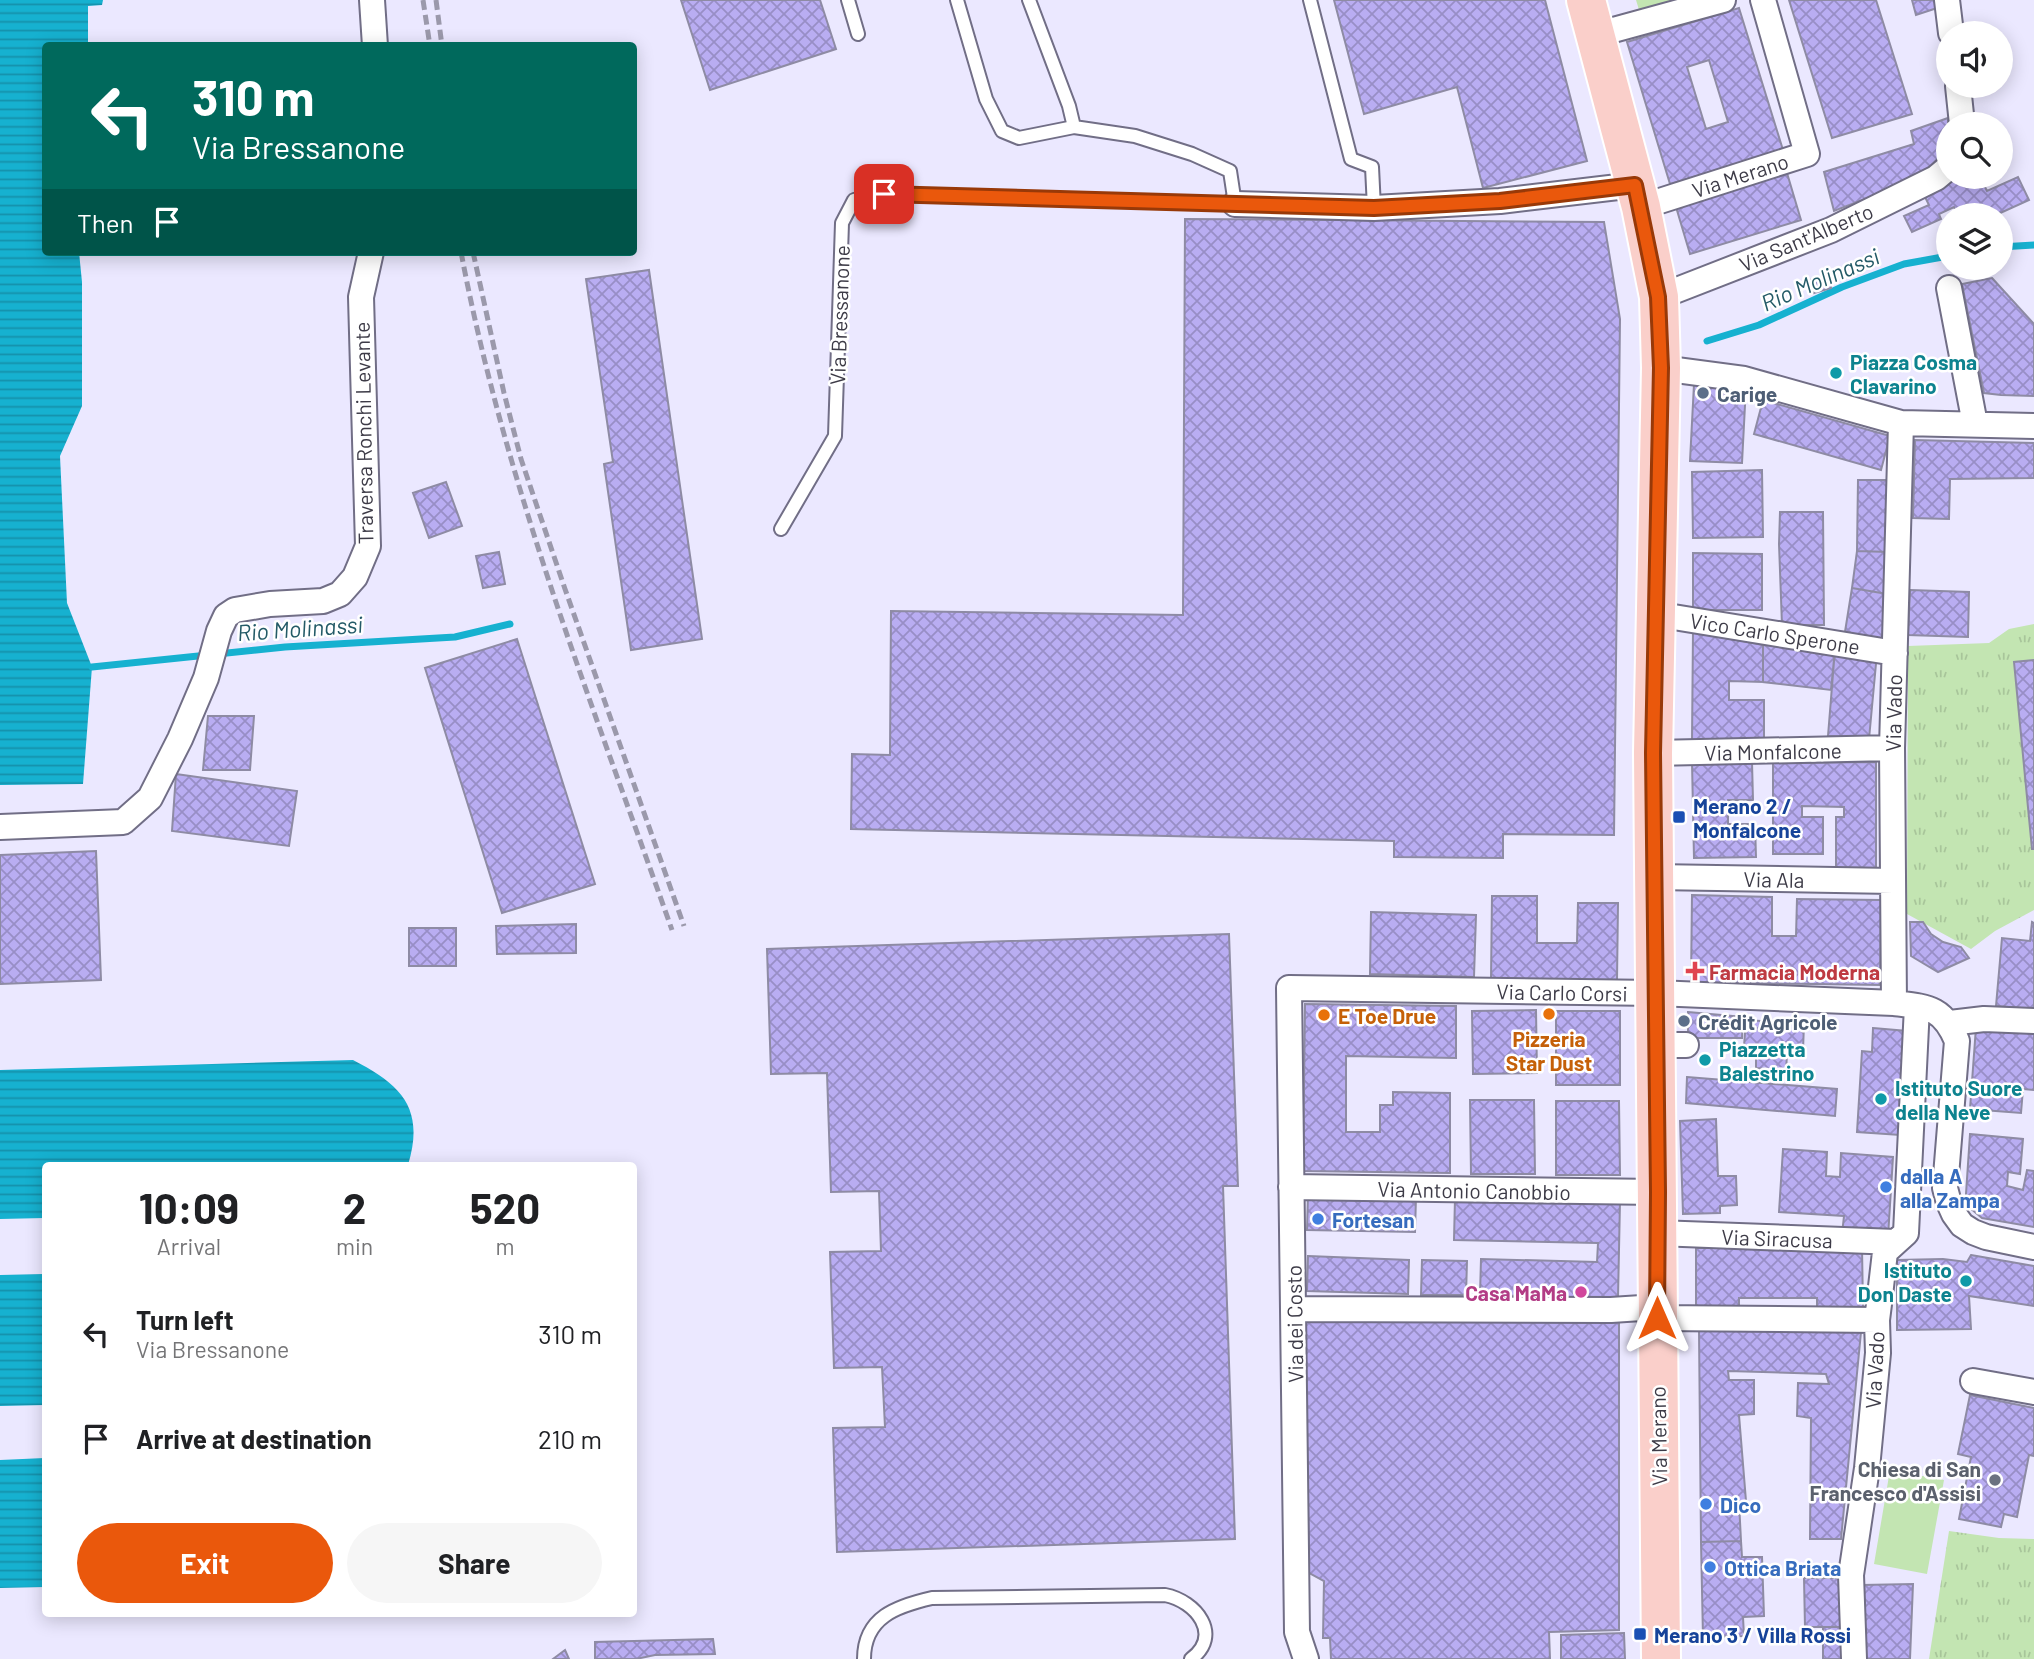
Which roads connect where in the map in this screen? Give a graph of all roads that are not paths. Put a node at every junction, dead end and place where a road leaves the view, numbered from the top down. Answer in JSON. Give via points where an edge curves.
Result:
{"nodes":[{"id":1,"x":372,"y":0,"type":"edge"},
{"id":2,"x":848,"y":0,"type":"edge"},
{"id":3,"x":957,"y":0,"type":"edge"},
{"id":4,"x":1029,"y":0,"type":"edge"},
{"id":5,"x":1310,"y":0,"type":"edge"},
{"id":6,"x":1723,"y":0,"type":"edge"},
{"id":7,"x":1763,"y":0,"type":"edge"},
{"id":8,"x":1947,"y":0,"type":"edge"},
{"id":9,"x":1590,"y":18,"type":"edge"},
{"id":10,"x":1950,"y":21,"type":"edge"},
{"id":11,"x":858,"y":34,"type":"dead end"},
{"id":12,"x":375,"y":42,"type":"edge"},
{"id":13,"x":1074,"y":127,"type":"junction"},
{"id":14,"x":1936,"y":178,"type":"edge"},
{"id":15,"x":1638,"y":196,"type":"junction"},
{"id":16,"x":1235,"y":204,"type":"junction"},
{"id":17,"x":1374,"y":208,"type":"junction"},
{"id":18,"x":370,"y":256,"type":"edge"},
{"id":19,"x":1949,"y":288,"type":"dead end"},
{"id":20,"x":1658,"y":297,"type":"junction"},
{"id":21,"x":1661,"y":368,"type":"junction"},
{"id":22,"x":1901,"y":423,"type":"junction"},
{"id":23,"x":1975,"y":424,"type":"junction"},
{"id":24,"x":2034,"y":426,"type":"edge"},
{"id":25,"x":780,"y":529,"type":"dead end"},
{"id":26,"x":1655,"y":614,"type":"junction"},
{"id":27,"x":1895,"y":653,"type":"junction"},
{"id":28,"x":1892,"y":748,"type":"junction"},
{"id":29,"x":1653,"y":753,"type":"junction"},
{"id":30,"x":0,"y":827,"type":"edge"},
{"id":31,"x":1654,"y":877,"type":"junction"},
{"id":32,"x":1893,"y":881,"type":"junction"},
{"id":33,"x":1289,"y":988,"type":"joint"},
{"id":34,"x":1656,"y":993,"type":"junction"},
{"id":35,"x":1906,"y":1004,"type":"junction"},
{"id":36,"x":2034,"y":1021,"type":"edge"},
{"id":37,"x":1950,"y":1023,"type":"junction"},
{"id":38,"x":1291,"y":1187,"type":"junction"},
{"id":39,"x":1658,"y":1192,"type":"junction"},
{"id":40,"x":1657,"y":1234,"type":"junction"},
{"id":41,"x":1896,"y":1242,"type":"junction"},
{"id":42,"x":2034,"y":1247,"type":"edge"},
{"id":43,"x":1294,"y":1309,"type":"junction"},
{"id":44,"x":1657,"y":1312,"type":"junction"},
{"id":45,"x":1877,"y":1320,"type":"junction"},
{"id":46,"x":1973,"y":1381,"type":"dead end"},
{"id":47,"x":2034,"y":1392,"type":"edge"},
{"id":48,"x":864,"y":1659,"type":"edge"},
{"id":49,"x":1191,"y":1659,"type":"edge"},
{"id":50,"x":1306,"y":1659,"type":"edge"},
{"id":51,"x":1661,"y":1659,"type":"edge"},
{"id":52,"x":1854,"y":1659,"type":"edge"}],
"edges":[{"from":1,"to":12,"type":"street"},
{"from":2,"to":11,"type":"lane"},
{"from":3,"to":13,"type":"lane","via":[[986,99],[1002,131],[1019,138]]},
{"from":4,"to":13,"type":"lane"},
{"from":5,"to":17,"type":"lane","via":[[1351,159],[1372,167]]},
{"from":6,"to":9,"type":"street","name":"Via Merano"},
{"from":7,"to":15,"type":"street","name":"Via Merano","via":[[1807,154]]},
{"from":8,"to":10,"type":"street"},
{"from":9,"to":15,"type":"main road","name":"Via Merano"},
{"from":13,"to":16,"type":"lane","via":[[1135,136],[1230,171]]},
{"from":14,"to":20,"type":"street","name":"Via Sant'Alberto","via":[[1831,230]]},
{"from":15,"to":17,"type":"street","name":"Via Bressanone"},
{"from":15,"to":20,"type":"main road","name":"Via Merano"},
{"from":16,"to":17,"type":"street","name":"Via Bressanone"},
{"from":16,"to":25,"type":"lane","name":"Via Bressanone","via":[[884,194],[854,200],[842,223],[835,436]]},
{"from":18,"to":30,"type":"street","name":"Traversa Ronchi Levante","via":[[361,298],[368,546],[355,577],[340,594],[323,601],[270,604],[226,616],[180,739],[150,798],[124,822]]},
{"from":19,"to":23,"type":"street"},
{"from":20,"to":21,"type":"main road","name":"Via Merano"},
{"from":21,"to":22,"type":"street","via":[[1744,379]]},
{"from":21,"to":26,"type":"main road","name":"Via Merano"},
{"from":22,"to":23,"type":"street"},
{"from":22,"to":27,"type":"street","name":"Via Vado"},
{"from":23,"to":24,"type":"street"},
{"from":26,"to":27,"type":"street","name":"Vico Carlo Sperone"},
{"from":26,"to":29,"type":"main road","name":"Via Merano"},
{"from":27,"to":28,"type":"street","name":"Via Vado"},
{"from":28,"to":29,"type":"street","name":"Via Monfalcone"},
{"from":28,"to":32,"type":"street","name":"Via Vado"},
{"from":29,"to":31,"type":"main road","name":"Via Merano"},
{"from":31,"to":32,"type":"street","name":"Via Ala"},
{"from":31,"to":34,"type":"main road","name":"Via Merano"},
{"from":32,"to":35,"type":"street","name":"Via Vado"},
{"from":33,"to":34,"type":"street","name":"Via Carlo Corsi"},
{"from":33,"to":38,"type":"street","name":"Via dei Costo"},
{"from":34,"to":35,"type":"street","name":"Via Carlo Corsi"},
{"from":34,"to":39,"type":"main road","name":"Via Merano","via":[[1671,1045]]},
{"from":35,"to":37,"type":"street","via":[[1940,1014]]},
{"from":35,"to":41,"type":"street","name":"Via Vado","via":[[1906,1233]]},
{"from":36,"to":37,"type":"street"},
{"from":37,"to":42,"type":"street","via":[[1957,1041],[1945,1188],[1949,1203],[1962,1225],[1973,1232]]},
{"from":38,"to":39,"type":"street","name":"Via Antonio Canobbio"},
{"from":38,"to":43,"type":"street","name":"Via dei Costo"},
{"from":39,"to":40,"type":"main road","name":"Via Merano"},
{"from":40,"to":41,"type":"street","name":"Via Siracusa"},
{"from":40,"to":44,"type":"main road","name":"Via Merano"},
{"from":41,"to":45,"type":"street","name":"Via Vado","via":[[1885,1252]]},
{"from":43,"to":44,"type":"street"},
{"from":43,"to":50,"type":"street","name":"Via dei Costo","via":[[1297,1632]]},
{"from":44,"to":45,"type":"street"},
{"from":44,"to":51,"type":"main road","name":"Via Merano"},
{"from":45,"to":52,"type":"street","name":"Via Vado","via":[[1876,1379],[1852,1576]]},
{"from":46,"to":47,"type":"street"},
{"from":48,"to":49,"type":"lane","via":[[873,1626],[891,1611],[932,1598],[1165,1595],[1183,1602],[1203,1620],[1205,1643]]}]}
